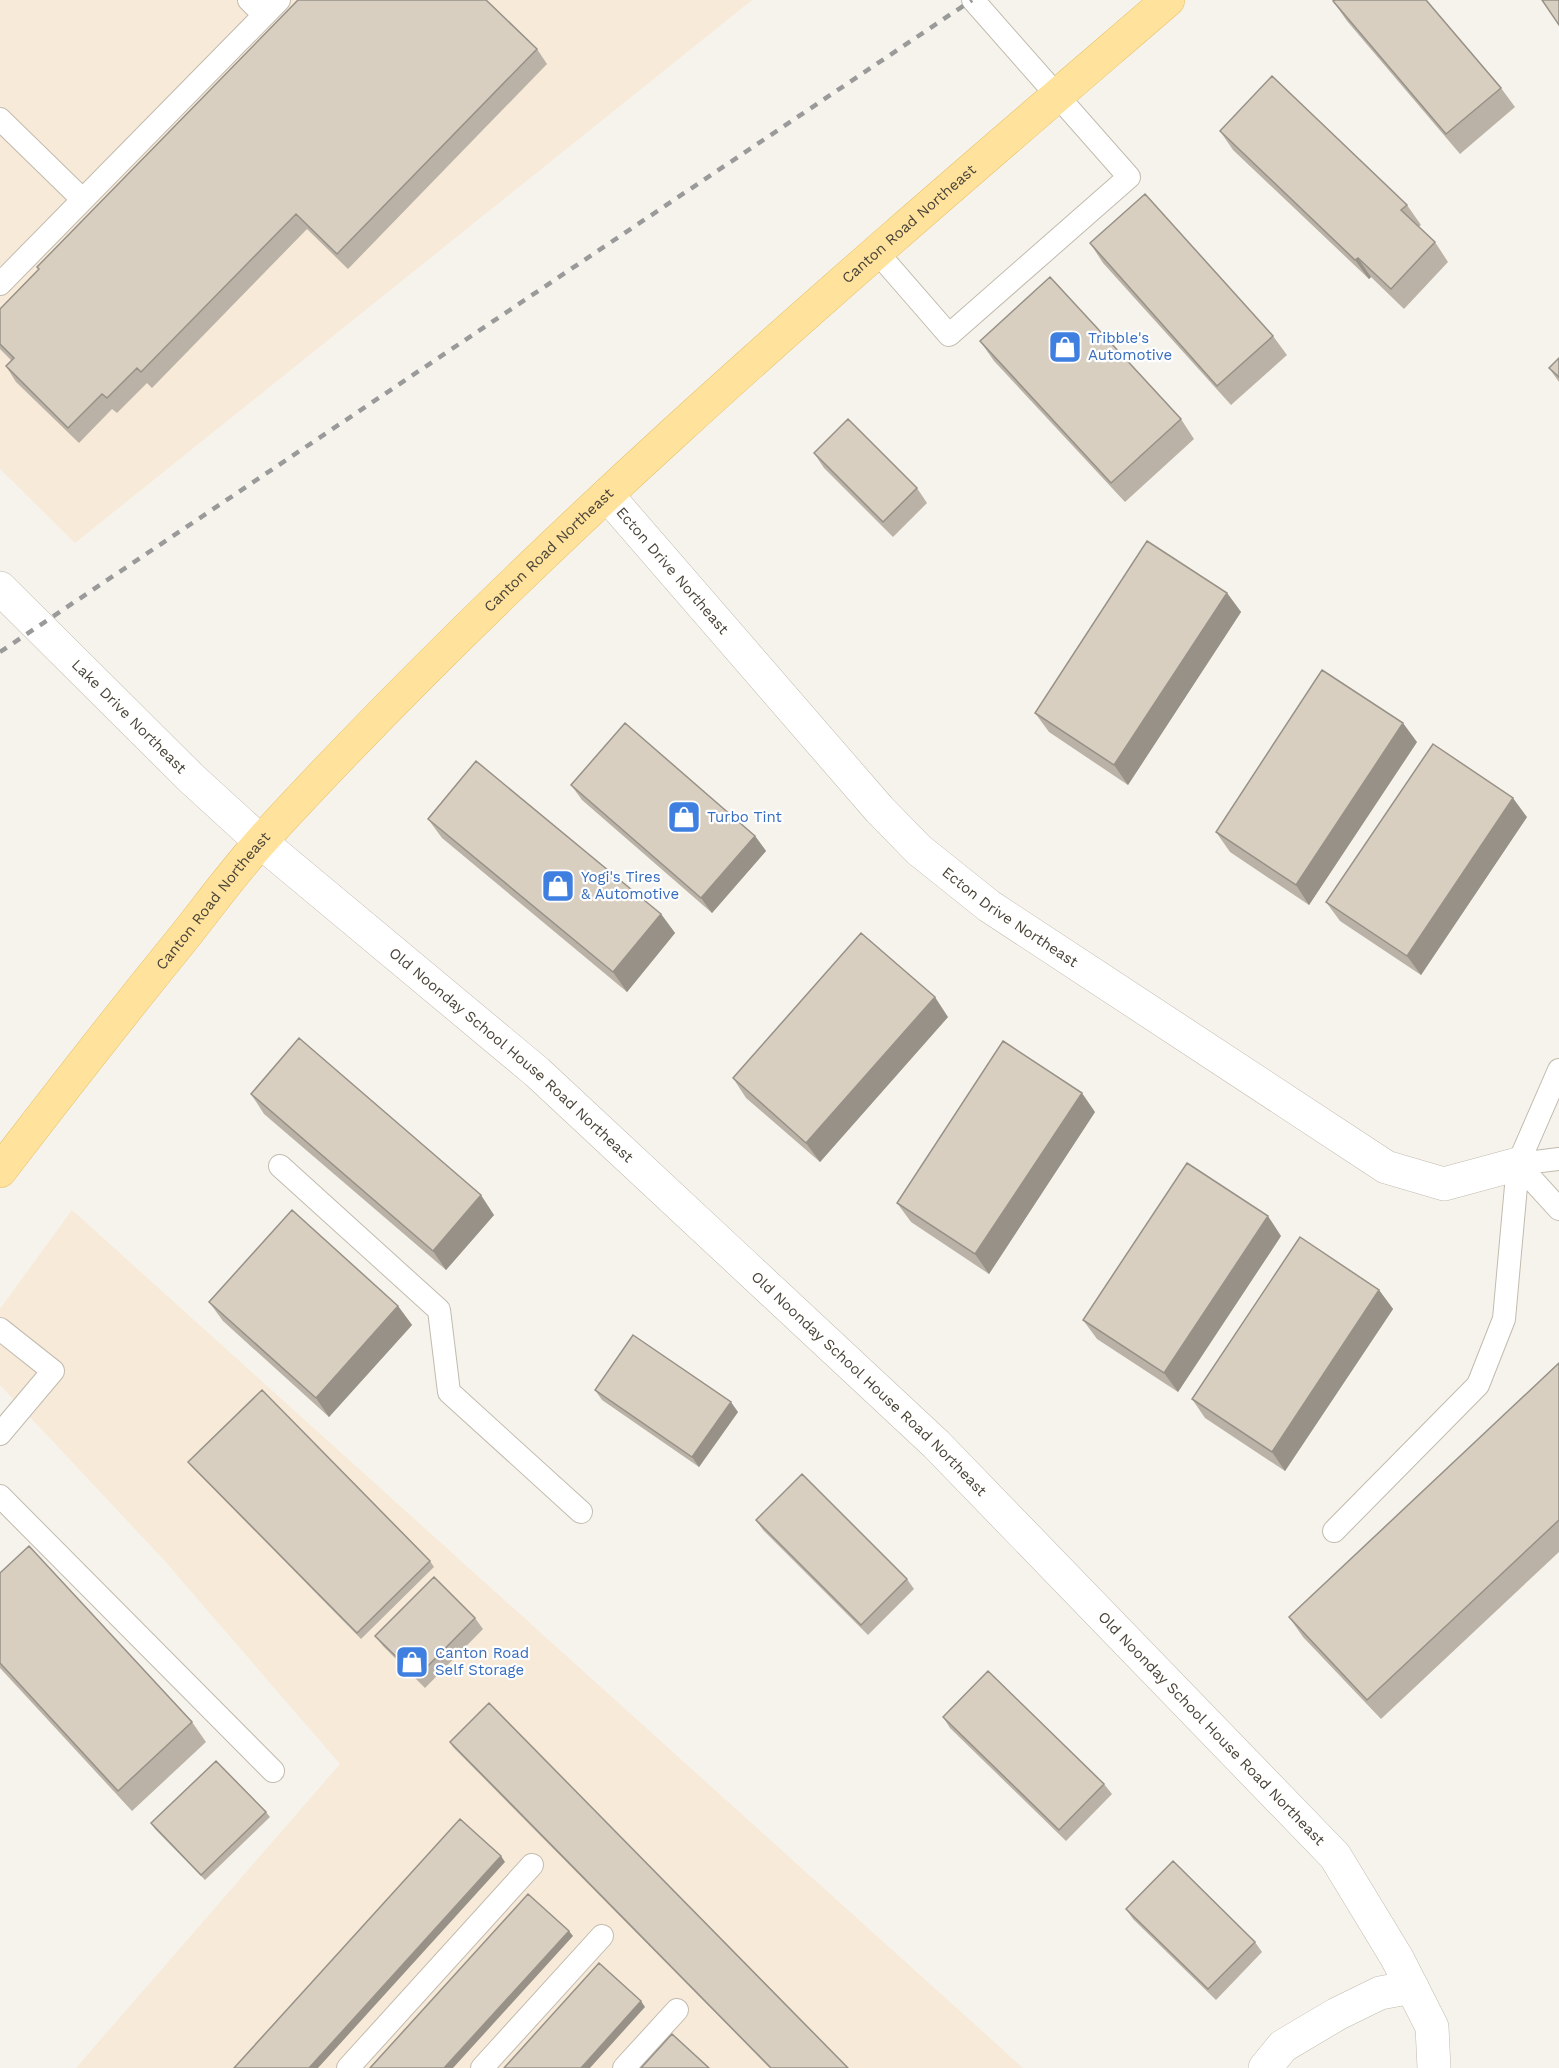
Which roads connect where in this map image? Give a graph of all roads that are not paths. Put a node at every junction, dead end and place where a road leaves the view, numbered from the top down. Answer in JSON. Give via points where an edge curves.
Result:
{"nodes":[{"id":1,"x":973,"y":0,"type":"edge"},
{"id":2,"x":1168,"y":0,"type":"edge"},
{"id":3,"x":264,"y":5,"type":"edge"},
{"id":4,"x":1058,"y":95,"type":"junction"},
{"id":5,"x":0,"y":119,"type":"edge"},
{"id":6,"x":82,"y":199,"type":"junction"},
{"id":7,"x":876,"y":251,"type":"junction"},
{"id":8,"x":0,"y":284,"type":"edge"},
{"id":9,"x":607,"y":495,"type":"junction"},
{"id":10,"x":0,"y":588,"type":"edge"},
{"id":11,"x":261,"y":842,"type":"junction"},
{"id":12,"x":1559,"y":1070,"type":"edge"},
{"id":13,"x":1559,"y":1159,"type":"edge"},
{"id":14,"x":1518,"y":1164,"type":"junction"},
{"id":15,"x":280,"y":1166,"type":"dead end"},
{"id":16,"x":0,"y":1171,"type":"edge"},
{"id":17,"x":1559,"y":1209,"type":"edge"},
{"id":18,"x":0,"y":1329,"type":"edge"},
{"id":19,"x":0,"y":1434,"type":"edge"},
{"id":20,"x":0,"y":1496,"type":"edge"},
{"id":21,"x":581,"y":1512,"type":"dead end"},
{"id":22,"x":1334,"y":1531,"type":"dead end"},
{"id":23,"x":273,"y":1771,"type":"dead end"},
{"id":24,"x":532,"y":1865,"type":"dead end"},
{"id":25,"x":602,"y":1936,"type":"dead end"},
{"id":26,"x":1412,"y":1987,"type":"junction"},
{"id":27,"x":677,"y":2010,"type":"dead end"},
{"id":28,"x":348,"y":2068,"type":"edge"},
{"id":29,"x":483,"y":2068,"type":"edge"},
{"id":30,"x":624,"y":2068,"type":"edge"},
{"id":31,"x":1265,"y":2068,"type":"edge"},
{"id":32,"x":1434,"y":2068,"type":"edge"}],
"edges":[{"from":1,"to":4,"type":"lane"},
{"from":2,"to":4,"type":"main road","name":"Canton Road Northeast"},
{"from":3,"to":6,"type":"lane"},
{"from":4,"to":7,"type":"main road","name":"Canton Road Northeast"},
{"from":4,"to":7,"type":"lane","via":[[1129,177],[949,334]]},
{"from":5,"to":6,"type":"lane"},
{"from":6,"to":8,"type":"lane"},
{"from":7,"to":9,"type":"main road","name":"Canton Road Northeast"},
{"from":9,"to":11,"type":"main road","name":"Canton Road Northeast","via":[[422,671]]},
{"from":9,"to":14,"type":"street","name":"Ecton Drive Northeast","via":[[879,809],[920,850],[989,906],[1386,1167],[1444,1184]]},
{"from":10,"to":11,"type":"street","name":"Lake Drive Northeast"},
{"from":11,"to":16,"type":"main road","name":"Canton Road Northeast","via":[[84,1060]]},
{"from":11,"to":26,"type":"street","name":"Old Noonday School House Road Northeast","via":[[537,1072],[936,1444],[1335,1856]]},
{"from":12,"to":14,"type":"lane"},
{"from":13,"to":14,"type":"lane"},
{"from":14,"to":17,"type":"lane"},
{"from":14,"to":22,"type":"lane","via":[[1504,1319],[1479,1385]]},
{"from":15,"to":21,"type":"lane","via":[[439,1310],[449,1392]]},
{"from":18,"to":19,"type":"lane","via":[[53,1371]]},
{"from":20,"to":23,"type":"lane"},
{"from":24,"to":28,"type":"lane"},
{"from":25,"to":29,"type":"lane"},
{"from":26,"to":31,"type":"street","via":[[1380,1993],[1337,2014],[1282,2046]]},
{"from":26,"to":32,"type":"street","name":"Old Noonday School House Road Northeast","via":[[1432,2027]]},
{"from":27,"to":30,"type":"lane"}]}
